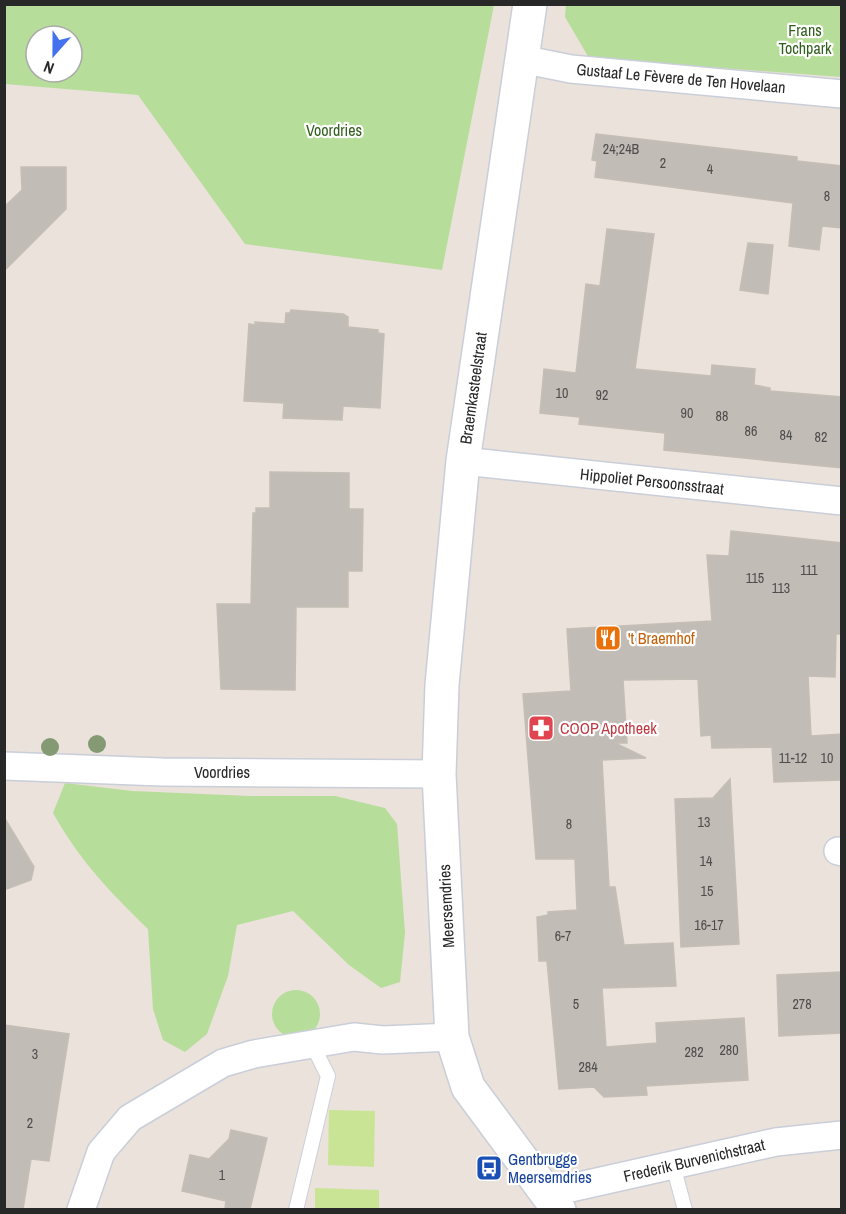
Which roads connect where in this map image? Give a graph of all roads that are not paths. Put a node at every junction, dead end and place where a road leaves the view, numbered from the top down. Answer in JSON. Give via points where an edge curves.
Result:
{"nodes":[{"id":1,"x":530,"y":4,"type":"edge"},
{"id":2,"x":521,"y":59,"type":"junction"},
{"id":3,"x":842,"y":94,"type":"edge"},
{"id":4,"x":463,"y":461,"type":"junction"},
{"id":5,"x":842,"y":501,"type":"edge"},
{"id":6,"x":4,"y":766,"type":"edge"},
{"id":7,"x":439,"y":774,"type":"junction"},
{"id":8,"x":452,"y":1037,"type":"junction"},
{"id":9,"x":312,"y":1044,"type":"junction"},
{"id":10,"x":842,"y":1136,"type":"edge"},
{"id":11,"x":673,"y":1165,"type":"junction"},
{"id":12,"x":554,"y":1201,"type":"edge"},
{"id":13,"x":81,"y":1209,"type":"edge"},
{"id":14,"x":296,"y":1209,"type":"edge"},
{"id":15,"x":685,"y":1209,"type":"edge"}],
"edges":[{"from":1,"to":2,"type":"street","name":"Braemkasteelstraat"},
{"from":2,"to":3,"type":"street","name":"Gustaaf Le Fèvere de Ten Hovelaan","via":[[571,69]]},
{"from":2,"to":4,"type":"street","name":"Braemkasteelstraat"},
{"from":4,"to":5,"type":"street","name":"Hippoliet Persoonsstraat"},
{"from":4,"to":7,"type":"street","name":"Braemkasteelstraat","via":[[442,685]]},
{"from":6,"to":7,"type":"street","name":"Voordries","via":[[162,772]]},
{"from":7,"to":8,"type":"street","name":"Meersemdries"},
{"from":8,"to":9,"type":"street","via":[[354,1037]]},
{"from":8,"to":12,"type":"street","name":"Meersemdries","via":[[468,1087]]},
{"from":9,"to":13,"type":"street","via":[[223,1063],[130,1118],[101,1152]]},
{"from":9,"to":14,"type":"lane","via":[[328,1076]]},
{"from":10,"to":11,"type":"street","name":"Frederik Burvenichstraat","via":[[776,1142]]},
{"from":11,"to":12,"type":"street","name":"Frederik Burvenichstraat"},
{"from":11,"to":15,"type":"lane"}]}
